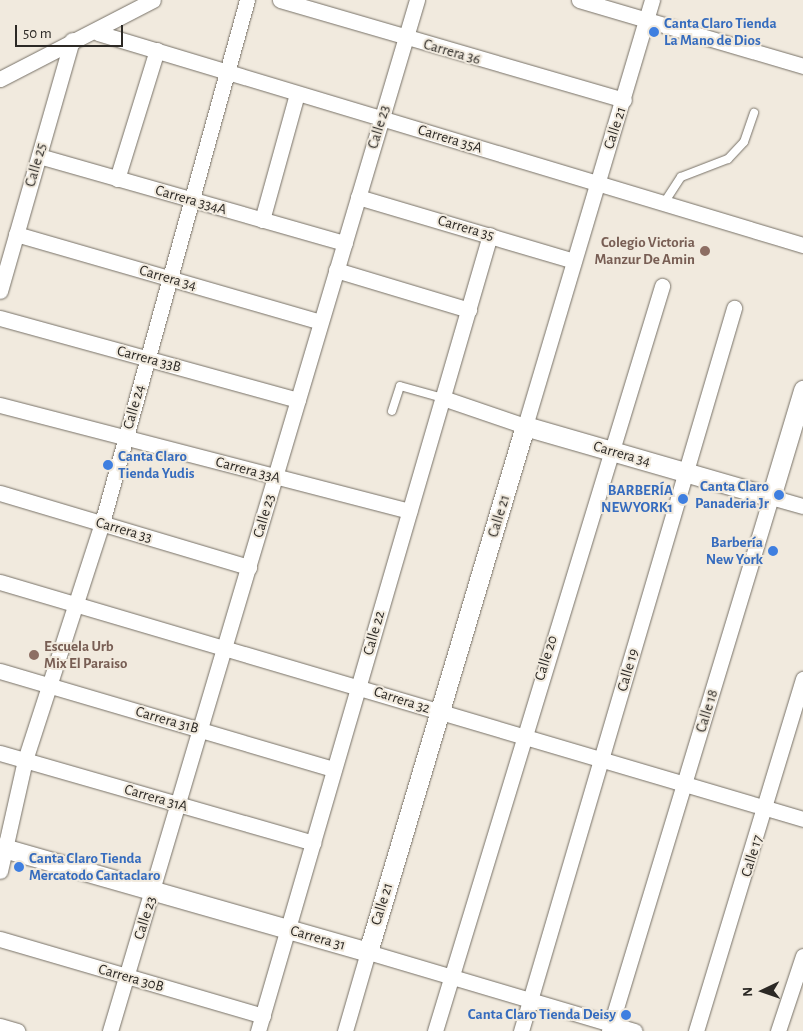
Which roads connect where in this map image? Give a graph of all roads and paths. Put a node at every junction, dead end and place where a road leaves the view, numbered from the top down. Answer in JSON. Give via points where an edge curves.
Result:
{"nodes":[{"id":1,"x":153,"y":0,"type":"edge"},
{"id":2,"x":247,"y":0,"type":"edge"},
{"id":3,"x":280,"y":0,"type":"edge"},
{"id":4,"x":417,"y":0,"type":"edge"},
{"id":5,"x":579,"y":0,"type":"edge"},
{"id":6,"x":652,"y":0,"type":"edge"},
{"id":7,"x":646,"y":19,"type":"junction"},
{"id":8,"x":98,"y":32,"type":"junction"},
{"id":9,"x":405,"y":38,"type":"junction"},
{"id":10,"x":72,"y":40,"type":"junction"},
{"id":11,"x":157,"y":50,"type":"junction"},
{"id":12,"x":803,"y":66,"type":"edge"},
{"id":13,"x":227,"y":72,"type":"junction"},
{"id":14,"x":0,"y":79,"type":"edge"},
{"id":15,"x":298,"y":94,"type":"junction"},
{"id":16,"x":624,"y":100,"type":"junction"},
{"id":17,"x":754,"y":113,"type":"dead end"},
{"id":18,"x":382,"y":118,"type":"junction"},
{"id":19,"x":39,"y":156,"type":"junction"},
{"id":20,"x":117,"y":179,"type":"junction"},
{"id":21,"x":598,"y":183,"type":"junction"},
{"id":22,"x":358,"y":196,"type":"junction"},
{"id":23,"x":191,"y":200,"type":"junction"},
{"id":24,"x":664,"y":203,"type":"junction"},
{"id":25,"x":262,"y":220,"type":"junction"},
{"id":26,"x":490,"y":236,"type":"junction"},
{"id":27,"x":10,"y":240,"type":"edge"},
{"id":28,"x":345,"y":243,"type":"junction"},
{"id":29,"x":803,"y":245,"type":"edge"},
{"id":30,"x":574,"y":260,"type":"junction"},
{"id":31,"x":336,"y":270,"type":"junction"},
{"id":32,"x":170,"y":279,"type":"junction"},
{"id":33,"x":662,"y":286,"type":"dead end"},
{"id":34,"x":0,"y":291,"type":"edge"},
{"id":35,"x":734,"y":308,"type":"dead end"},
{"id":36,"x":469,"y":310,"type":"junction"},
{"id":37,"x":0,"y":318,"type":"edge"},
{"id":38,"x":320,"y":322,"type":"junction"},
{"id":39,"x":147,"y":359,"type":"junction"},
{"id":40,"x":803,"y":390,"type":"edge"},
{"id":41,"x":443,"y":398,"type":"junction"},
{"id":42,"x":298,"y":400,"type":"junction"},
{"id":43,"x":0,"y":405,"type":"edge"},
{"id":44,"x":392,"y":411,"type":"dead end"},
{"id":45,"x":525,"y":426,"type":"junction"},
{"id":46,"x":125,"y":438,"type":"junction"},
{"id":47,"x":610,"y":451,"type":"junction"},
{"id":48,"x":686,"y":473,"type":"junction"},
{"id":49,"x":275,"y":477,"type":"junction"},
{"id":50,"x":0,"y":493,"type":"edge"},
{"id":51,"x":771,"y":498,"type":"junction"},
{"id":52,"x":803,"y":506,"type":"edge"},
{"id":53,"x":409,"y":512,"type":"junction"},
{"id":54,"x":102,"y":523,"type":"junction"},
{"id":55,"x":249,"y":567,"type":"junction"},
{"id":56,"x":0,"y":582,"type":"edge"},
{"id":57,"x":75,"y":605,"type":"junction"},
{"id":58,"x":224,"y":649,"type":"junction"},
{"id":59,"x":0,"y":671,"type":"edge"},
{"id":60,"x":803,"y":679,"type":"edge"},
{"id":61,"x":47,"y":685,"type":"junction"},
{"id":62,"x":358,"y":686,"type":"junction"},
{"id":63,"x":440,"y":712,"type":"junction"},
{"id":64,"x":200,"y":730,"type":"junction"},
{"id":65,"x":521,"y":736,"type":"junction"},
{"id":66,"x":0,"y":753,"type":"edge"},
{"id":67,"x":25,"y":760,"type":"junction"},
{"id":68,"x":602,"y":760,"type":"junction"},
{"id":69,"x":334,"y":769,"type":"junction"},
{"id":70,"x":685,"y":784,"type":"junction"},
{"id":71,"x":178,"y":805,"type":"junction"},
{"id":72,"x":766,"y":808,"type":"junction"},
{"id":73,"x":803,"y":819,"type":"edge"},
{"id":74,"x":313,"y":843,"type":"junction"},
{"id":75,"x":2,"y":847,"type":"edge"},
{"id":76,"x":0,"y":871,"type":"edge"},
{"id":77,"x":153,"y":891,"type":"junction"},
{"id":78,"x":286,"y":928,"type":"junction"},
{"id":79,"x":0,"y":939,"type":"edge"},
{"id":80,"x":368,"y":952,"type":"junction"},
{"id":81,"x":803,"y":956,"type":"edge"},
{"id":82,"x":127,"y":976,"type":"junction"},
{"id":83,"x":451,"y":977,"type":"junction"},
{"id":84,"x":530,"y":1000,"type":"junction"},
{"id":85,"x":263,"y":1016,"type":"junction"},
{"id":86,"x":0,"y":1026,"type":"edge"},
{"id":87,"x":610,"y":1028,"type":"edge"},
{"id":88,"x":17,"y":1031,"type":"edge"},
{"id":89,"x":110,"y":1031,"type":"edge"},
{"id":90,"x":258,"y":1031,"type":"edge"},
{"id":91,"x":344,"y":1031,"type":"edge"},
{"id":92,"x":435,"y":1031,"type":"edge"},
{"id":93,"x":521,"y":1031,"type":"edge"},
{"id":94,"x":635,"y":1031,"type":"edge"},
{"id":95,"x":696,"y":1031,"type":"edge"},
{"id":96,"x":778,"y":1031,"type":"edge"}],
"edges":[{"from":1,"to":8,"type":"street"},
{"from":2,"to":13,"type":"street","name":"Calle 24"},
{"from":3,"to":9,"type":"street","name":"Carrera 36"},
{"from":4,"to":9,"type":"street","name":"Calle 23"},
{"from":5,"to":7,"type":"street"},
{"from":6,"to":7,"type":"street","name":"Calle 21"},
{"from":7,"to":12,"type":"street"},
{"from":7,"to":16,"type":"street","name":"Calle 21"},
{"from":8,"to":10,"type":"street"},
{"from":8,"to":11,"type":"street","name":"Carrera 35A"},
{"from":9,"to":16,"type":"street","name":"Carrera 36"},
{"from":9,"to":18,"type":"street","name":"Calle 23"},
{"from":10,"to":14,"type":"street"},
{"from":10,"to":19,"type":"street","name":"Calle 25"},
{"from":11,"to":13,"type":"street","name":"Carrera 35A"},
{"from":11,"to":20,"type":"street"},
{"from":13,"to":15,"type":"street","name":"Carrera 35A"},
{"from":13,"to":23,"type":"street","name":"Calle 24"},
{"from":15,"to":18,"type":"street","name":"Carrera 35A"},
{"from":15,"to":25,"type":"street"},
{"from":16,"to":21,"type":"street","name":"Calle 21"},
{"from":17,"to":24,"type":"lane","via":[[744,142],[728,159],[681,177]]},
{"from":18,"to":21,"type":"street","name":"Carrera 35A"},
{"from":18,"to":22,"type":"street","name":"Calle 23"},
{"from":19,"to":20,"type":"street","name":"Carrera 334A"},
{"from":19,"to":27,"type":"street","name":"Calle 25"},
{"from":20,"to":23,"type":"street","name":"Carrera 334A"},
{"from":21,"to":24,"type":"street","name":"Carrera 35A"},
{"from":21,"to":30,"type":"street","name":"Calle 21"},
{"from":22,"to":26,"type":"street","name":"Carrera 35"},
{"from":22,"to":28,"type":"street","name":"Calle 23"},
{"from":23,"to":25,"type":"street","name":"Carrera 334A"},
{"from":23,"to":32,"type":"street","name":"Calle 24"},
{"from":24,"to":29,"type":"street","name":"Carrera 35A"},
{"from":25,"to":28,"type":"street","name":"Carrera 334A"},
{"from":26,"to":30,"type":"street","name":"Carrera 35"},
{"from":26,"to":36,"type":"street","name":"Calle 22"},
{"from":27,"to":32,"type":"street","name":"Carrera 34"},
{"from":27,"to":34,"type":"street","name":"Calle 25"},
{"from":28,"to":31,"type":"street","name":"Calle 23"},
{"from":30,"to":45,"type":"street","name":"Calle 21"},
{"from":31,"to":36,"type":"street"},
{"from":31,"to":38,"type":"street","name":"Calle 23"},
{"from":32,"to":38,"type":"street","name":"Carrera 34"},
{"from":32,"to":39,"type":"street","name":"Calle 24"},
{"from":33,"to":47,"type":"street","name":"Calle 20"},
{"from":35,"to":48,"type":"street","name":"Calle 19"},
{"from":36,"to":41,"type":"street","name":"Calle 22"},
{"from":37,"to":39,"type":"street","name":"Carrera 33B"},
{"from":38,"to":42,"type":"street","name":"Calle 23"},
{"from":39,"to":42,"type":"street","name":"Carrera 33B"},
{"from":39,"to":46,"type":"street","name":"Calle 24"},
{"from":40,"to":51,"type":"street","name":"Calle 18"},
{"from":41,"to":44,"type":"lane","via":[[400,386]]},
{"from":41,"to":45,"type":"street","name":"Carrera 34"},
{"from":41,"to":53,"type":"street","name":"Calle 22"},
{"from":42,"to":49,"type":"street","name":"Calle 23"},
{"from":43,"to":46,"type":"street","name":"Carrera 33A"},
{"from":45,"to":47,"type":"street","name":"Carrera 34"},
{"from":45,"to":63,"type":"street","name":"Calle 21"},
{"from":46,"to":49,"type":"street","name":"Carrera 33A"},
{"from":46,"to":54,"type":"street","name":"Calle 24"},
{"from":47,"to":48,"type":"street","name":"Carrera 34"},
{"from":47,"to":65,"type":"street","name":"Calle 20"},
{"from":48,"to":51,"type":"street","name":"Carrera 34"},
{"from":48,"to":68,"type":"street","name":"Calle 19"},
{"from":49,"to":53,"type":"street","name":"Carrera 33A"},
{"from":49,"to":55,"type":"street","name":"Calle 23"},
{"from":50,"to":54,"type":"street","name":"Carrera 33"},
{"from":51,"to":52,"type":"street","name":"Carrera 34"},
{"from":51,"to":70,"type":"street","name":"Calle 18"},
{"from":53,"to":62,"type":"street","name":"Calle 22"},
{"from":54,"to":55,"type":"street","name":"Carrera 33"},
{"from":54,"to":57,"type":"street","name":"Calle 24"},
{"from":55,"to":58,"type":"street","name":"Calle 23"},
{"from":56,"to":57,"type":"street","name":"Carrera 32"},
{"from":57,"to":58,"type":"street","name":"Carrera 32"},
{"from":57,"to":61,"type":"street","name":"Calle 24"},
{"from":58,"to":62,"type":"street","name":"Carrera 32"},
{"from":58,"to":64,"type":"street","name":"Calle 23"},
{"from":59,"to":61,"type":"street","name":"Carrera 31B"},
{"from":60,"to":72,"type":"street","name":"Calle 17"},
{"from":61,"to":64,"type":"street","name":"Carrera 31B"},
{"from":61,"to":67,"type":"street","name":"Calle 24"},
{"from":62,"to":63,"type":"street","name":"Carrera 32"},
{"from":62,"to":69,"type":"street","name":"Calle 22"},
{"from":63,"to":65,"type":"street","name":"Carrera 32"},
{"from":63,"to":80,"type":"street","name":"Calle 21"},
{"from":64,"to":69,"type":"street","name":"Carrera 31B"},
{"from":64,"to":71,"type":"street","name":"Calle 23"},
{"from":65,"to":68,"type":"street","name":"Carrera 32"},
{"from":65,"to":83,"type":"street","name":"Calle 20"},
{"from":66,"to":67,"type":"street","name":"Carrera 31A"},
{"from":67,"to":71,"type":"street","name":"Carrera 31A"},
{"from":67,"to":75,"type":"street","name":"Calle 24"},
{"from":68,"to":70,"type":"street","name":"Carrera 32"},
{"from":68,"to":84,"type":"street","name":"Calle 19"},
{"from":69,"to":74,"type":"street","name":"Calle 22"},
{"from":70,"to":72,"type":"street","name":"Carrera 32"},
{"from":70,"to":87,"type":"street","name":"Calle 18"},
{"from":71,"to":74,"type":"street","name":"Carrera 31A"},
{"from":71,"to":77,"type":"street","name":"Calle 23"},
{"from":72,"to":73,"type":"street","name":"Carrera 32"},
{"from":72,"to":95,"type":"street","name":"Calle 17"},
{"from":74,"to":78,"type":"street","name":"Calle 22"},
{"from":75,"to":76,"type":"street","name":"Calle 24"},
{"from":75,"to":77,"type":"street","name":"Carrera 31"},
{"from":77,"to":78,"type":"street","name":"Carrera 31"},
{"from":77,"to":82,"type":"street","name":"Calle 23"},
{"from":78,"to":80,"type":"street","name":"Carrera 31"},
{"from":78,"to":85,"type":"street","name":"Calle 22"},
{"from":79,"to":82,"type":"street","name":"Carrera 30B"},
{"from":80,"to":83,"type":"street","name":"Carrera 31"},
{"from":80,"to":91,"type":"street","name":"Calle 21"},
{"from":81,"to":96,"type":"street"},
{"from":82,"to":85,"type":"street","name":"Carrera 30B"},
{"from":82,"to":89,"type":"street","name":"Calle 23"},
{"from":83,"to":84,"type":"street","name":"Carrera 31"},
{"from":83,"to":92,"type":"street","name":"Calle 20"},
{"from":84,"to":87,"type":"street","name":"Carrera 31"},
{"from":84,"to":93,"type":"street","name":"Calle 19"},
{"from":85,"to":90,"type":"street","name":"Calle 22"},
{"from":86,"to":88,"type":"street"},
{"from":87,"to":94,"type":"street","name":"Carrera 31"}]}
